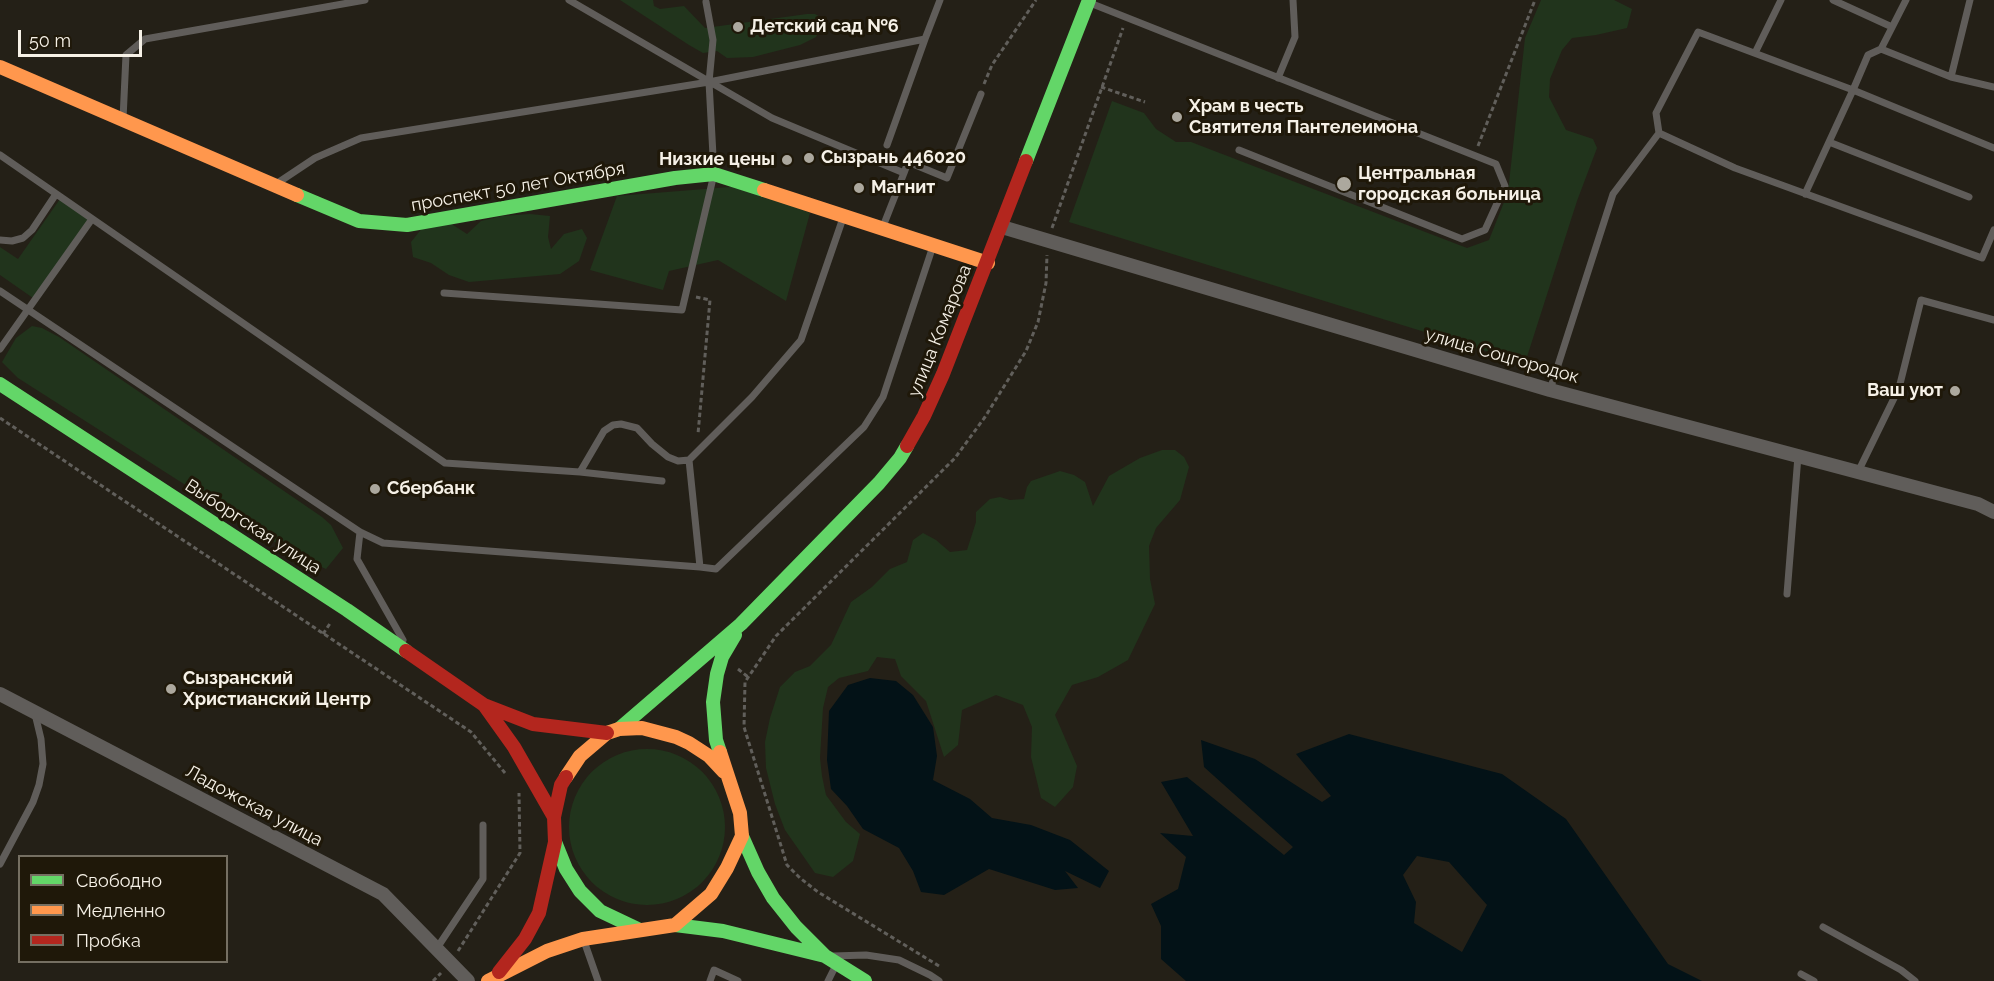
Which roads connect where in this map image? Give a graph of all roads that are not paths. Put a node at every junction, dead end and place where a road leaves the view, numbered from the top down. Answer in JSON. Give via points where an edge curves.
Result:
{"nodes":[{"id":1,"x":365,"y":0,"type":"edge"},
{"id":2,"x":569,"y":0,"type":"edge"},
{"id":3,"x":940,"y":0,"type":"edge"},
{"id":4,"x":1293,"y":0,"type":"edge"},
{"id":5,"x":1781,"y":0,"type":"edge"},
{"id":6,"x":1833,"y":0,"type":"edge"},
{"id":7,"x":1906,"y":0,"type":"edge"},
{"id":8,"x":1970,"y":0,"type":"edge"},
{"id":9,"x":1088,"y":1,"type":"edge"},
{"id":10,"x":706,"y":2,"type":"dead end"},
{"id":11,"x":1892,"y":27,"type":"junction"},
{"id":12,"x":925,"y":39,"type":"junction"},
{"id":13,"x":1881,"y":49,"type":"junction"},
{"id":14,"x":1755,"y":53,"type":"junction"},
{"id":15,"x":0,"y":67,"type":"edge"},
{"id":16,"x":1951,"y":77,"type":"junction"},
{"id":17,"x":1278,"y":78,"type":"junction"},
{"id":18,"x":709,"y":82,"type":"junction"},
{"id":19,"x":1994,"y":87,"type":"edge"},
{"id":20,"x":1854,"y":90,"type":"junction"},
{"id":21,"x":981,"y":94,"type":"road end"},
{"id":22,"x":123,"y":121,"type":"junction"},
{"id":23,"x":1659,"y":133,"type":"junction"},
{"id":24,"x":1829,"y":142,"type":"junction"},
{"id":25,"x":887,"y":145,"type":"dead end"},
{"id":26,"x":1994,"y":148,"type":"edge"},
{"id":27,"x":1239,"y":150,"type":"dead end"},
{"id":28,"x":0,"y":155,"type":"edge"},
{"id":29,"x":904,"y":173,"type":"junction"},
{"id":30,"x":714,"y":174,"type":"junction"},
{"id":31,"x":275,"y":185,"type":"junction"},
{"id":32,"x":56,"y":194,"type":"junction"},
{"id":33,"x":1805,"y":194,"type":"junction"},
{"id":34,"x":1969,"y":197,"type":"dead end"},
{"id":35,"x":843,"y":218,"type":"junction"},
{"id":36,"x":92,"y":219,"type":"junction"},
{"id":37,"x":1002,"y":227,"type":"junction"},
{"id":38,"x":882,"y":229,"type":"junction"},
{"id":39,"x":1994,"y":230,"type":"edge"},
{"id":40,"x":0,"y":240,"type":"edge"},
{"id":41,"x":933,"y":246,"type":"junction"},
{"id":42,"x":988,"y":263,"type":"junction"},
{"id":43,"x":0,"y":291,"type":"edge"},
{"id":44,"x":444,"y":292,"type":"dead end"},
{"id":45,"x":28,"y":310,"type":"junction"},
{"id":46,"x":1994,"y":320,"type":"edge"},
{"id":47,"x":0,"y":349,"type":"edge"},
{"id":48,"x":0,"y":384,"type":"edge"},
{"id":49,"x":1550,"y":390,"type":"junction"},
{"id":50,"x":1798,"y":456,"type":"junction"},
{"id":51,"x":688,"y":460,"type":"junction"},
{"id":52,"x":580,"y":472,"type":"junction"},
{"id":53,"x":1858,"y":472,"type":"junction"},
{"id":54,"x":662,"y":481,"type":"dead end"},
{"id":55,"x":1994,"y":503,"type":"edge"},
{"id":56,"x":1978,"y":504,"type":"junction"},
{"id":57,"x":1994,"y":512,"type":"edge"},
{"id":58,"x":360,"y":532,"type":"junction"},
{"id":59,"x":700,"y":567,"type":"junction"},
{"id":60,"x":1787,"y":594,"type":"dead end"},
{"id":61,"x":741,"y":624,"type":"junction"},
{"id":62,"x":413,"y":658,"type":"junction"},
{"id":63,"x":0,"y":694,"type":"edge"},
{"id":64,"x":484,"y":705,"type":"junction"},
{"id":65,"x":34,"y":712,"type":"junction"},
{"id":66,"x":613,"y":731,"type":"junction"},
{"id":67,"x":727,"y":775,"type":"junction"},
{"id":68,"x":554,"y":817,"type":"junction"},
{"id":69,"x":483,"y":825,"type":"dead end"},
{"id":70,"x":742,"y":836,"type":"junction"},
{"id":71,"x":555,"y":842,"type":"junction"},
{"id":72,"x":0,"y":864,"type":"edge"},
{"id":73,"x":675,"y":925,"type":"junction"},
{"id":74,"x":1823,"y":927,"type":"dead end"},
{"id":75,"x":640,"y":930,"type":"junction"},
{"id":76,"x":583,"y":939,"type":"junction"},
{"id":77,"x":437,"y":948,"type":"junction"},
{"id":78,"x":831,"y":960,"type":"junction"},
{"id":79,"x":1801,"y":974,"type":"dead end"},
{"id":80,"x":492,"y":978,"type":"edge"},
{"id":81,"x":468,"y":981,"type":"edge"},
{"id":82,"x":598,"y":981,"type":"edge"},
{"id":83,"x":710,"y":981,"type":"edge"},
{"id":84,"x":738,"y":981,"type":"edge"},
{"id":85,"x":828,"y":981,"type":"edge"},
{"id":86,"x":865,"y":981,"type":"edge"},
{"id":87,"x":939,"y":981,"type":"edge"},
{"id":88,"x":1814,"y":981,"type":"edge"},
{"id":89,"x":1915,"y":981,"type":"edge"}],
"edges":[{"from":1,"to":22,"type":"lane","via":[[145,39],[126,55]]},
{"from":2,"to":18,"type":"lane"},
{"from":3,"to":12,"type":"lane"},
{"from":4,"to":17,"type":"lane","via":[[1295,37]]},
{"from":5,"to":14,"type":"lane"},
{"from":6,"to":11,"type":"lane"},
{"from":7,"to":11,"type":"lane"},
{"from":8,"to":16,"type":"lane"},
{"from":9,"to":17,"type":"lane"},
{"from":9,"to":37,"type":"main road","name":"улица Комарова"},
{"from":10,"to":18,"type":"lane","via":[[713,40]]},
{"from":11,"to":13,"type":"lane"},
{"from":12,"to":18,"type":"lane"},
{"from":12,"to":25,"type":"lane"},
{"from":13,"to":16,"type":"lane"},
{"from":13,"to":20,"type":"lane","via":[[1868,55]]},
{"from":14,"to":20,"type":"lane"},
{"from":14,"to":23,"type":"lane","via":[[1698,32],[1656,113]]},
{"from":15,"to":22,"type":"main road","name":"проспект 50 лет Октября"},
{"from":16,"to":19,"type":"lane"},
{"from":17,"to":27,"type":"lane","via":[[1496,164],[1505,186],[1485,230],[1462,239]]},
{"from":18,"to":29,"type":"lane","via":[[772,118]]},
{"from":18,"to":30,"type":"lane"},
{"from":18,"to":31,"type":"lane","via":[[361,138],[315,158]]},
{"from":20,"to":24,"type":"lane"},
{"from":20,"to":26,"type":"lane"},
{"from":21,"to":29,"type":"lane","via":[[947,178],[909,162]]},
{"from":22,"to":31,"type":"main road","name":"проспект 50 лет Октября"},
{"from":23,"to":33,"type":"lane"},
{"from":23,"to":49,"type":"lane","via":[[1613,194]]},
{"from":24,"to":33,"type":"lane"},
{"from":24,"to":34,"type":"lane"},
{"from":28,"to":32,"type":"lane"},
{"from":29,"to":38,"type":"lane"},
{"from":30,"to":31,"type":"main road","name":"проспект 50 лет Октября","via":[[407,225],[359,221]]},
{"from":30,"to":35,"type":"main road","name":"проспект 50 лет Октября"},
{"from":30,"to":44,"type":"lane","via":[[682,310]]},
{"from":32,"to":36,"type":"lane"},
{"from":32,"to":40,"type":"lane","via":[[23,238]]},
{"from":33,"to":39,"type":"lane","via":[[1982,258]]},
{"from":35,"to":38,"type":"main road","name":"проспект 50 лет Октября"},
{"from":35,"to":51,"type":"lane","via":[[801,340],[752,397]]},
{"from":36,"to":45,"type":"lane"},
{"from":36,"to":52,"type":"lane","via":[[445,463]]},
{"from":37,"to":42,"type":"main road","name":"улица Комарова"},
{"from":37,"to":49,"type":"street","name":"улица Соцгородок"},
{"from":38,"to":41,"type":"main road","name":"проспект 50 лет Октября"},
{"from":41,"to":42,"type":"main road","name":"проспект 50 лет Октября"},
{"from":41,"to":59,"type":"lane","via":[[883,397],[864,427],[716,569]]},
{"from":42,"to":61,"type":"main road","name":"улица Комарова","via":[[924,416],[900,458]]},
{"from":43,"to":45,"type":"lane"},
{"from":45,"to":47,"type":"lane"},
{"from":45,"to":58,"type":"lane"},
{"from":46,"to":53,"type":"lane","via":[[1921,300],[1899,388]]},
{"from":48,"to":62,"type":"main road","name":"Выборгская улица"},
{"from":49,"to":50,"type":"street","name":"улица Соцгородок"},
{"from":50,"to":53,"type":"street","name":"улица Соцгородок"},
{"from":50,"to":60,"type":"lane"},
{"from":51,"to":52,"type":"lane","via":[[668,456],[637,428],[621,424],[604,431]]},
{"from":51,"to":59,"type":"lane"},
{"from":52,"to":54,"type":"lane"},
{"from":53,"to":56,"type":"street","name":"улица Соцгородок"},
{"from":55,"to":56,"type":"lane"},
{"from":56,"to":57,"type":"street","name":"улица Соцгородок"},
{"from":58,"to":59,"type":"lane","via":[[383,543]]},
{"from":58,"to":62,"type":"lane","via":[[357,559]]},
{"from":61,"to":66,"type":"main road"},
{"from":61,"to":67,"type":"main road","via":[[722,657],[713,702],[716,740]]},
{"from":62,"to":64,"type":"main road","name":"Выборгская улица"},
{"from":63,"to":65,"type":"street","name":"Ладожская улица"},
{"from":64,"to":66,"type":"main road","via":[[533,724]]},
{"from":64,"to":68,"type":"main road","via":[[514,747]]},
{"from":65,"to":72,"type":"lane","via":[[43,764],[39,785]]},
{"from":65,"to":77,"type":"street","name":"Ладожская улица","via":[[383,894]]},
{"from":66,"to":67,"type":"main road","via":[[642,728],[676,736],[710,756]]},
{"from":66,"to":68,"type":"main road","via":[[580,756],[561,785]]},
{"from":67,"to":70,"type":"main road","via":[[740,813]]},
{"from":68,"to":71,"type":"main road"},
{"from":69,"to":77,"type":"lane","via":[[483,879]]},
{"from":70,"to":73,"type":"main road","via":[[711,894]]},
{"from":70,"to":78,"type":"main road","via":[[773,898],[796,927]]},
{"from":71,"to":75,"type":"main road","via":[[580,891],[600,910]]},
{"from":71,"to":80,"type":"main road","via":[[538,913],[525,939]]},
{"from":73,"to":75,"type":"main road"},
{"from":73,"to":78,"type":"main road","via":[[766,940]]},
{"from":74,"to":89,"type":"lane"},
{"from":75,"to":76,"type":"main road"},
{"from":76,"to":80,"type":"main road","via":[[547,951]]},
{"from":76,"to":82,"type":"lane"},
{"from":77,"to":81,"type":"street","name":"Ладожская улица"},
{"from":78,"to":85,"type":"lane"},
{"from":78,"to":86,"type":"main road"},
{"from":78,"to":87,"type":"lane","via":[[866,955],[899,960]]},
{"from":79,"to":88,"type":"lane"},
{"from":83,"to":84,"type":"lane","via":[[714,970]]}]}
